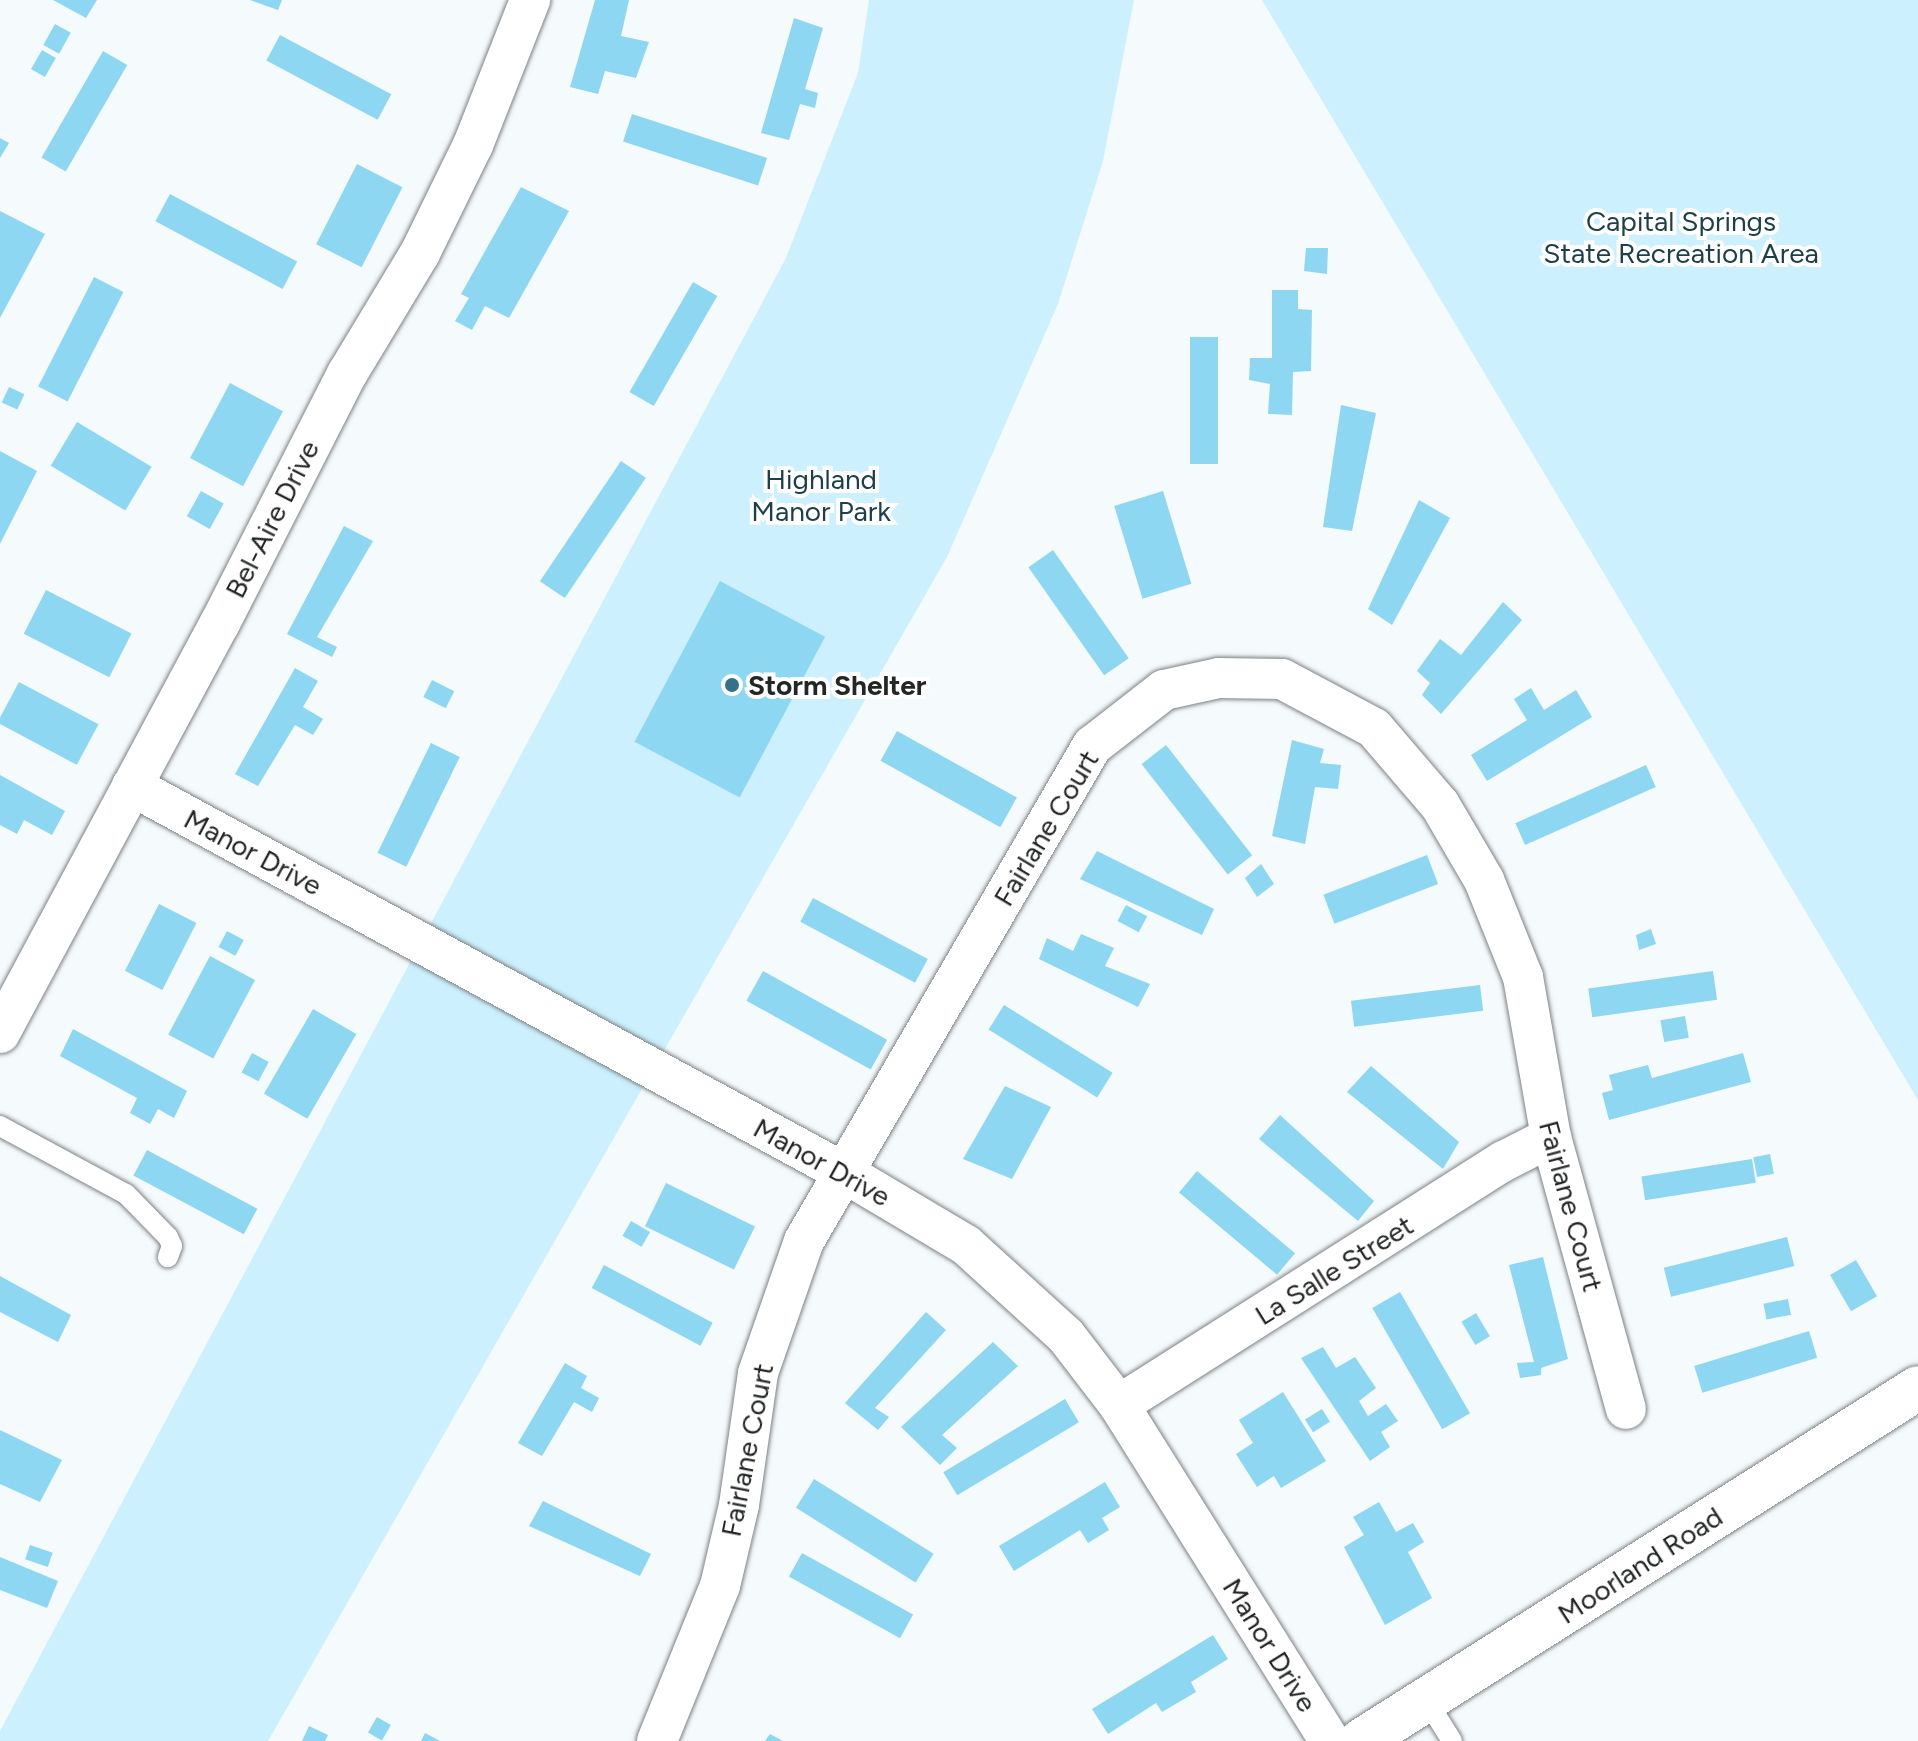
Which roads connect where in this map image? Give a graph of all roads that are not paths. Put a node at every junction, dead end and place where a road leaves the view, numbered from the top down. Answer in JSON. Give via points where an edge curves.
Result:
{"nodes":[{"id":1,"x":530,"y":0,"type":"edge"},
{"id":2,"x":132,"y":786,"type":"junction"},
{"id":3,"x":0,"y":1033,"type":"edge"},
{"id":4,"x":0,"y":1126,"type":"edge"},
{"id":5,"x":1551,"y":1137,"type":"junction"},
{"id":6,"x":843,"y":1172,"type":"junction"},
{"id":7,"x":168,"y":1257,"type":"dead end"},
{"id":8,"x":1918,"y":1388,"type":"edge"},
{"id":9,"x":1119,"y":1405,"type":"junction"},
{"id":10,"x":1626,"y":1409,"type":"dead end"},
{"id":11,"x":1427,"y":1701,"type":"junction"},
{"id":12,"x":657,"y":1741,"type":"edge"},
{"id":13,"x":1330,"y":1741,"type":"edge"},
{"id":14,"x":1361,"y":1741,"type":"edge"},
{"id":15,"x":1452,"y":1741,"type":"edge"}],
"edges":[{"from":1,"to":2,"type":"street","name":"Bel-Aire Drive","via":[[473,145],[420,253],[347,374]]},
{"from":2,"to":3,"type":"street","name":"Bel-Aire Drive"},
{"from":2,"to":6,"type":"street","name":"Manor Drive"},
{"from":4,"to":7,"type":"lane","via":[[126,1194],[168,1237]]},
{"from":5,"to":6,"type":"street","name":"Fairlane Court","via":[[1523,977],[1484,880],[1440,805],[1374,728],[1282,679],[1219,678],[1164,690],[1092,746]]},
{"from":5,"to":9,"type":"street","name":"La Salle Street","via":[[1504,1161]]},
{"from":5,"to":10,"type":"street","name":"Fairlane Court"},
{"from":6,"to":9,"type":"street","name":"Manor Drive","via":[[966,1245],[1066,1336]]},
{"from":6,"to":12,"type":"street","name":"Fairlane Court","via":[[804,1241],[758,1373],[739,1505],[720,1586]]},
{"from":8,"to":11,"type":"street","name":"Moorland Road"},
{"from":9,"to":13,"type":"street","name":"Manor Drive"},
{"from":11,"to":14,"type":"street","name":"Moorland Road"},
{"from":11,"to":15,"type":"lane"}]}
